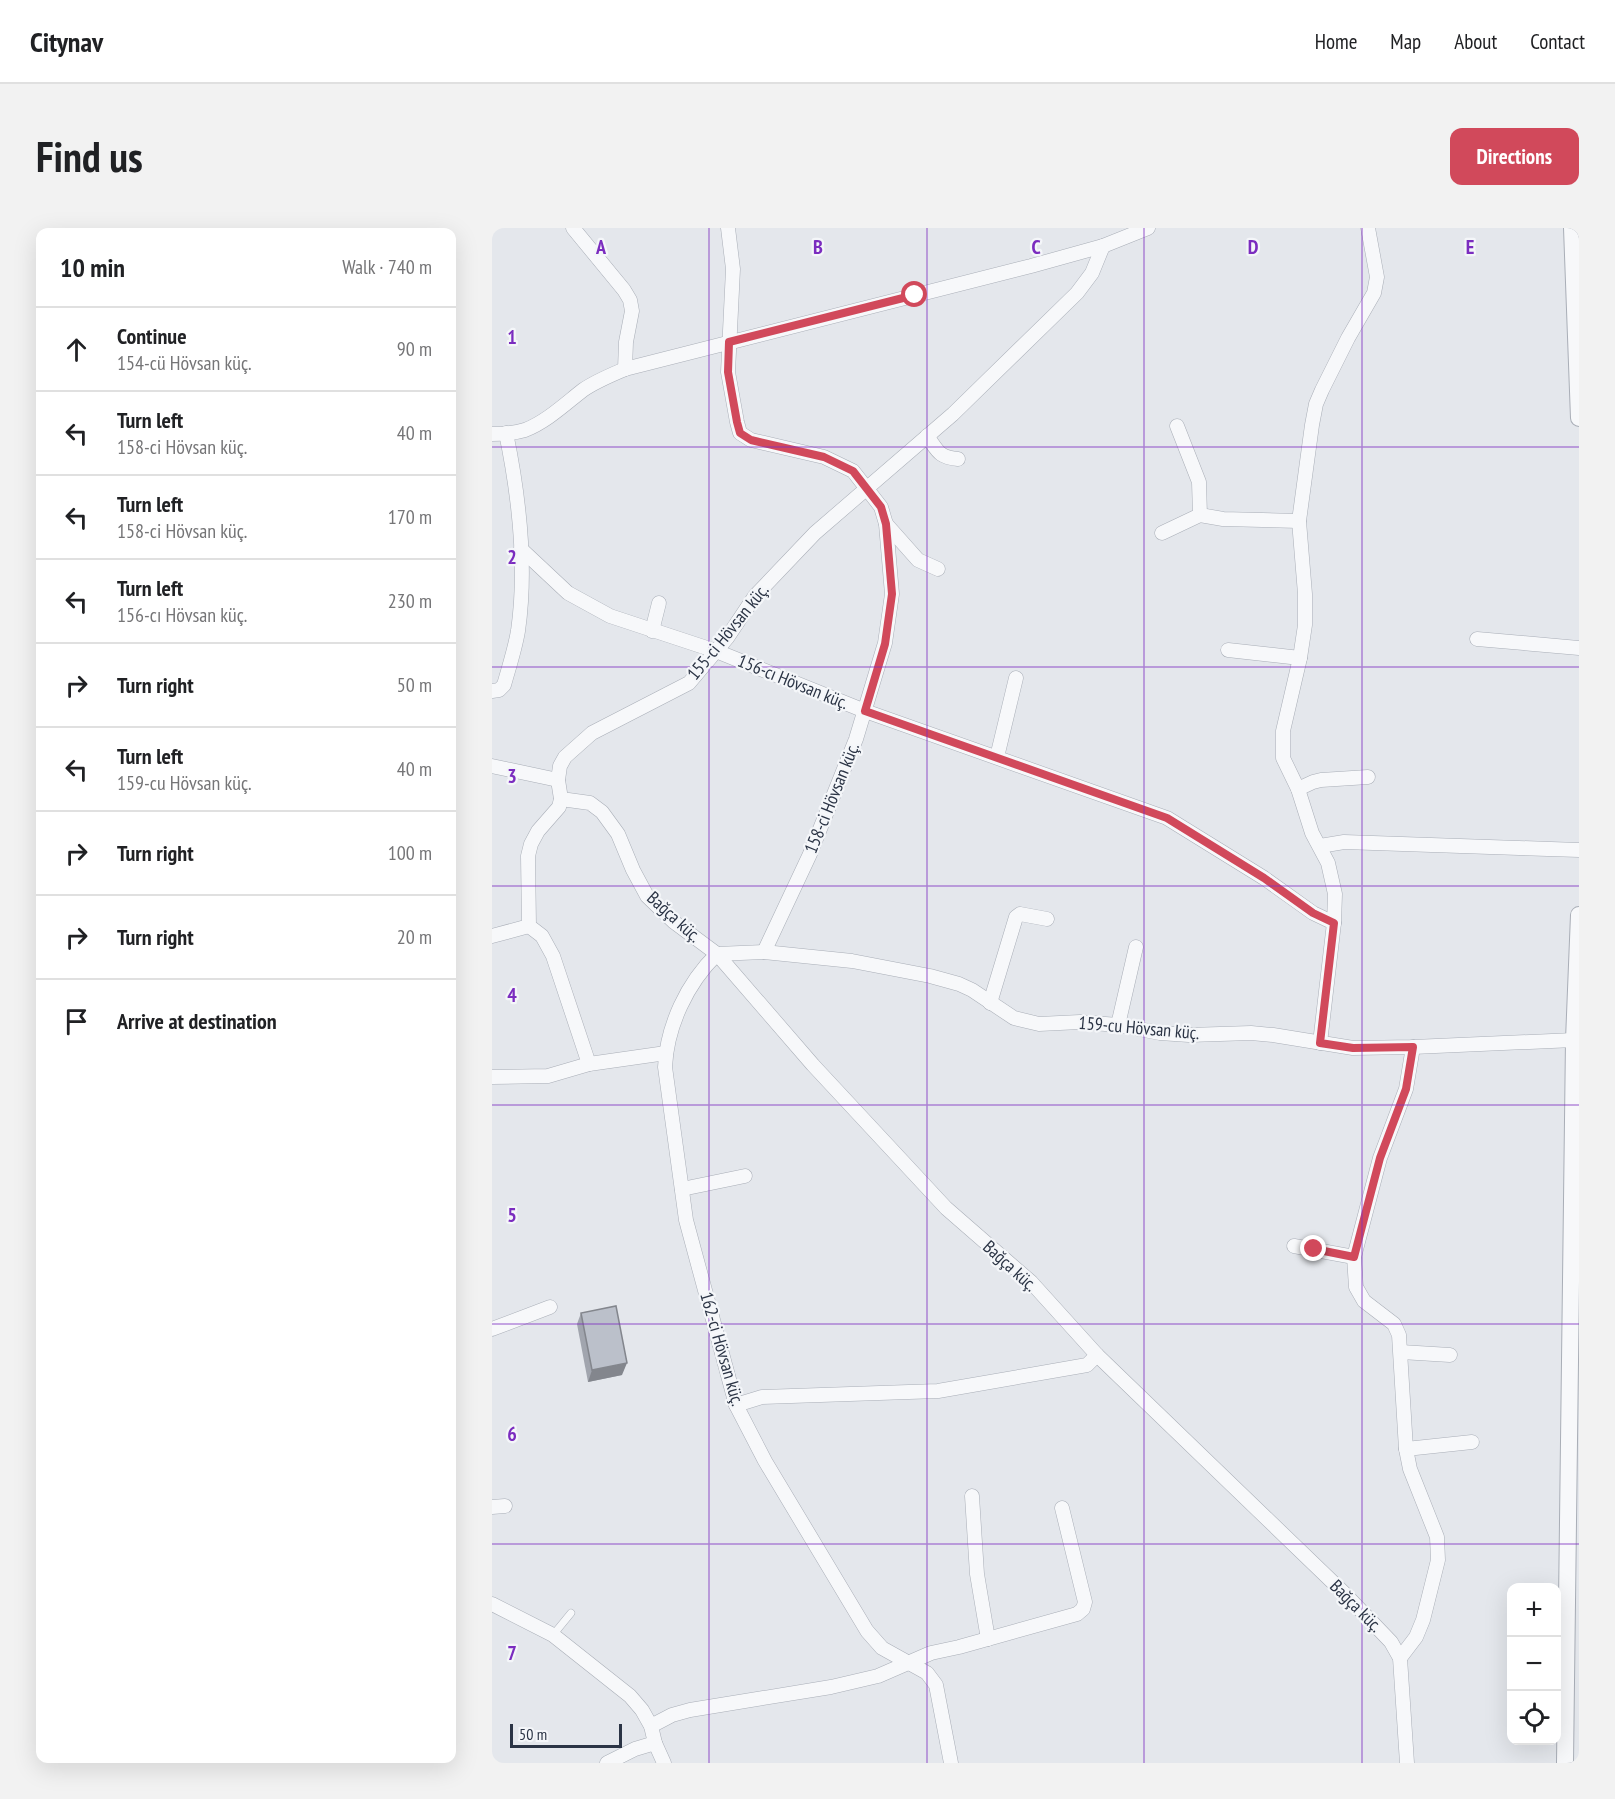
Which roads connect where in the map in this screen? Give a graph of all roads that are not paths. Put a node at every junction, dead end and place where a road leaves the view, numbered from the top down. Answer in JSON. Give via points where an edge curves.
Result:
{"nodes":[{"id":1,"x":573,"y":228,"type":"edge"},
{"id":2,"x":728,"y":228,"type":"edge"},
{"id":3,"x":1148,"y":228,"type":"edge"},
{"id":4,"x":1368,"y":228,"type":"edge"},
{"id":5,"x":1572,"y":228,"type":"edge"},
{"id":6,"x":1124,"y":233,"type":"edge"},
{"id":7,"x":1103,"y":246,"type":"junction"},
{"id":8,"x":729,"y":342,"type":"junction"},
{"id":9,"x":625,"y":369,"type":"junction"},
{"id":10,"x":1579,"y":418,"type":"edge"},
{"id":11,"x":1177,"y":426,"type":"dead end"},
{"id":12,"x":499,"y":434,"type":"edge"},
{"id":13,"x":927,"y":436,"type":"junction"},
{"id":14,"x":958,"y":459,"type":"dead end"},
{"id":15,"x":867,"y":488,"type":"junction"},
{"id":16,"x":1200,"y":515,"type":"junction"},
{"id":17,"x":1299,"y":521,"type":"junction"},
{"id":18,"x":886,"y":524,"type":"junction"},
{"id":19,"x":1162,"y":533,"type":"dead end"},
{"id":20,"x":521,"y":549,"type":"junction"},
{"id":21,"x":938,"y":570,"type":"dead end"},
{"id":22,"x":659,"y":603,"type":"dead end"},
{"id":23,"x":652,"y":631,"type":"junction"},
{"id":24,"x":1477,"y":639,"type":"dead end"},
{"id":25,"x":1579,"y":648,"type":"edge"},
{"id":26,"x":1228,"y":650,"type":"dead end"},
{"id":27,"x":716,"y":651,"type":"junction"},
{"id":28,"x":1300,"y":658,"type":"junction"},
{"id":29,"x":1016,"y":678,"type":"dead end"},
{"id":30,"x":492,"y":691,"type":"edge"},
{"id":31,"x":865,"y":711,"type":"junction"},
{"id":32,"x":997,"y":757,"type":"junction"},
{"id":33,"x":492,"y":766,"type":"edge"},
{"id":34,"x":1368,"y":777,"type":"dead end"},
{"id":35,"x":558,"y":780,"type":"junction"},
{"id":36,"x":1298,"y":789,"type":"junction"},
{"id":37,"x":561,"y":799,"type":"junction"},
{"id":38,"x":1320,"y":846,"type":"junction"},
{"id":39,"x":1579,"y":850,"type":"edge"},
{"id":40,"x":1579,"y":915,"type":"edge"},
{"id":41,"x":1047,"y":919,"type":"dead end"},
{"id":42,"x":1334,"y":923,"type":"junction"},
{"id":43,"x":529,"y":926,"type":"junction"},
{"id":44,"x":492,"y":936,"type":"edge"},
{"id":45,"x":1136,"y":947,"type":"dead end"},
{"id":46,"x":764,"y":952,"type":"junction"},
{"id":47,"x":717,"y":954,"type":"junction"},
{"id":48,"x":990,"y":1003,"type":"junction"},
{"id":49,"x":1118,"y":1025,"type":"junction"},
{"id":50,"x":1574,"y":1040,"type":"junction"},
{"id":51,"x":1320,"y":1043,"type":"junction"},
{"id":52,"x":1413,"y":1047,"type":"junction"},
{"id":53,"x":666,"y":1053,"type":"junction"},
{"id":54,"x":589,"y":1064,"type":"junction"},
{"id":55,"x":492,"y":1077,"type":"edge"},
{"id":56,"x":745,"y":1176,"type":"dead end"},
{"id":57,"x":682,"y":1189,"type":"junction"},
{"id":58,"x":1294,"y":1246,"type":"dead end"},
{"id":59,"x":1354,"y":1257,"type":"junction"},
{"id":60,"x":550,"y":1307,"type":"dead end"},
{"id":61,"x":492,"y":1329,"type":"edge"},
{"id":62,"x":1401,"y":1352,"type":"junction"},
{"id":63,"x":1097,"y":1355,"type":"junction"},
{"id":64,"x":1450,"y":1355,"type":"dead end"},
{"id":65,"x":736,"y":1405,"type":"junction"},
{"id":66,"x":1472,"y":1442,"type":"dead end"},
{"id":67,"x":1406,"y":1449,"type":"junction"},
{"id":68,"x":972,"y":1496,"type":"dead end"},
{"id":69,"x":1062,"y":1508,"type":"dead end"},
{"id":70,"x":492,"y":1604,"type":"edge"},
{"id":71,"x":571,"y":1613,"type":"dead end"},
{"id":72,"x":553,"y":1635,"type":"junction"},
{"id":73,"x":988,"y":1639,"type":"junction"},
{"id":74,"x":1400,"y":1658,"type":"junction"},
{"id":75,"x":908,"y":1662,"type":"junction"},
{"id":76,"x":651,"y":1726,"type":"junction"},
{"id":77,"x":655,"y":1743,"type":"junction"},
{"id":78,"x":607,"y":1763,"type":"edge"},
{"id":79,"x":664,"y":1763,"type":"edge"},
{"id":80,"x":951,"y":1763,"type":"edge"},
{"id":81,"x":1407,"y":1763,"type":"edge"},
{"id":82,"x":1565,"y":1763,"type":"edge"}],
"edges":[{"from":1,"to":9,"type":"street","via":[[630,300]]},
{"from":2,"to":8,"type":"street","name":"158-ci Hövsan küç.","via":[[733,268]]},
{"from":3,"to":6,"type":"street"},
{"from":4,"to":17,"type":"street","via":[[1377,277],[1374,293],[1316,404]]},
{"from":5,"to":10,"type":"street"},
{"from":6,"to":7,"type":"street"},
{"from":7,"to":8,"type":"street"},
{"from":7,"to":13,"type":"street","name":"155-ci Hövsan küç.","via":[[1092,273],[1077,293]]},
{"from":8,"to":9,"type":"street"},
{"from":8,"to":15,"type":"street","name":"158-ci Hövsan küç.","via":[[728,372],[740,433],[751,440],[824,457],[853,471]]},
{"from":9,"to":12,"type":"street","via":[[586,388],[524,430]]},
{"from":11,"to":16,"type":"street","via":[[1199,482]]},
{"from":12,"to":20,"type":"street","via":[[512,466]]},
{"from":13,"to":14,"type":"street","via":[[941,456]]},
{"from":13,"to":15,"type":"street","name":"155-ci Hövsan küç."},
{"from":15,"to":18,"type":"street","name":"158-ci Hövsan küç.","via":[[881,507]]},
{"from":15,"to":27,"type":"street","name":"155-ci Hövsan küç.","via":[[815,533],[755,596]]},
{"from":16,"to":17,"type":"street"},
{"from":16,"to":19,"type":"street"},
{"from":17,"to":28,"type":"street","via":[[1305,625]]},
{"from":18,"to":21,"type":"street","via":[[918,560]]},
{"from":18,"to":31,"type":"street","name":"158-ci Hövsan küç.","via":[[892,594],[889,624]]},
{"from":20,"to":23,"type":"street","name":"156-cı Hövsan küç.","via":[[568,593],[610,616]]},
{"from":20,"to":30,"type":"street","via":[[517,634],[504,685]]},
{"from":22,"to":23,"type":"street"},
{"from":23,"to":27,"type":"street","name":"156-cı Hövsan küç."},
{"from":24,"to":25,"type":"street"},
{"from":26,"to":28,"type":"street"},
{"from":27,"to":31,"type":"street","name":"156-cı Hövsan küç."},
{"from":27,"to":35,"type":"street","name":"155-ci Hövsan küç.","via":[[689,683],[592,733],[565,757]]},
{"from":28,"to":36,"type":"street","via":[[1282,746],[1283,758]]},
{"from":29,"to":32,"type":"street"},
{"from":31,"to":32,"type":"street","name":"156-cı Hövsan küç."},
{"from":31,"to":46,"type":"street","name":"158-ci Hövsan küç.","via":[[810,854]]},
{"from":32,"to":42,"type":"street","name":"156-cı Hövsan küç.","via":[[1167,818]]},
{"from":33,"to":35,"type":"street"},
{"from":34,"to":36,"type":"street","via":[[1321,780]]},
{"from":35,"to":37,"type":"street"},
{"from":36,"to":38,"type":"street"},
{"from":37,"to":43,"type":"street","via":[[531,844]]},
{"from":37,"to":47,"type":"street","name":"Bağça küç.","via":[[591,803],[602,812],[618,834],[647,896]]},
{"from":38,"to":39,"type":"street","via":[[1344,842]]},
{"from":38,"to":42,"type":"street","via":[[1335,894]]},
{"from":40,"to":50,"type":"street"},
{"from":41,"to":48,"type":"street","via":[[1016,917]]},
{"from":42,"to":51,"type":"street"},
{"from":43,"to":44,"type":"street"},
{"from":43,"to":54,"type":"street","via":[[542,936],[553,956]]},
{"from":45,"to":49,"type":"street"},
{"from":46,"to":47,"type":"street","name":"159-cu Hövsan küç."},
{"from":46,"to":48,"type":"street","name":"159-cu Hövsan küç.","via":[[852,961],[930,976],[972,990]]},
{"from":47,"to":53,"type":"street","name":"162-ci Hövsan küç.","via":[[701,969],[678,1010]]},
{"from":47,"to":63,"type":"street","name":"Bağça küç.","via":[[813,1065],[946,1208],[1031,1282]]},
{"from":48,"to":49,"type":"street","name":"159-cu Hövsan küç.","via":[[1014,1018],[1032,1023]]},
{"from":49,"to":51,"type":"street","name":"159-cu Hövsan küç.","via":[[1160,1033],[1251,1033]]},
{"from":50,"to":52,"type":"street","name":"159-cu Hövsan küç."},
{"from":50,"to":82,"type":"street"},
{"from":51,"to":52,"type":"street","name":"159-cu Hövsan küç.","via":[[1353,1048]]},
{"from":52,"to":59,"type":"street","via":[[1406,1089],[1380,1158]]},
{"from":53,"to":54,"type":"street"},
{"from":53,"to":57,"type":"street","name":"162-ci Hövsan küç."},
{"from":54,"to":55,"type":"street","via":[[548,1076]]},
{"from":56,"to":57,"type":"street"},
{"from":57,"to":65,"type":"street","name":"162-ci Hövsan küç.","via":[[686,1220]]},
{"from":58,"to":59,"type":"street"},
{"from":59,"to":62,"type":"street","via":[[1356,1287],[1364,1301],[1394,1324]]},
{"from":60,"to":61,"type":"street"},
{"from":62,"to":64,"type":"street"},
{"from":62,"to":67,"type":"street"},
{"from":63,"to":65,"type":"street","via":[[1087,1365],[1066,1370],[938,1391],[762,1398]]},
{"from":63,"to":74,"type":"street","name":"Bağça küç.","via":[[1345,1594],[1391,1642]]},
{"from":65,"to":75,"type":"street","name":"162-ci Hövsan küç.","via":[[867,1631],[882,1648]]},
{"from":66,"to":67,"type":"street"},
{"from":67,"to":74,"type":"street","via":[[1437,1537],[1438,1560],[1423,1620]]},
{"from":68,"to":73,"type":"street","via":[[977,1574]]},
{"from":69,"to":73,"type":"street","via":[[1085,1602],[1083,1610]]},
{"from":70,"to":72,"type":"street"},
{"from":71,"to":72,"type":"lane"},
{"from":72,"to":76,"type":"street","via":[[630,1696]]},
{"from":73,"to":75,"type":"street"},
{"from":74,"to":81,"type":"street"},
{"from":75,"to":76,"type":"street","via":[[878,1676],[690,1710]]},
{"from":75,"to":80,"type":"street","name":"162-ci Hövsan küç.","via":[[927,1673],[936,1685]]},
{"from":76,"to":77,"type":"street"},
{"from":77,"to":78,"type":"street"},
{"from":77,"to":79,"type":"street"}]}
